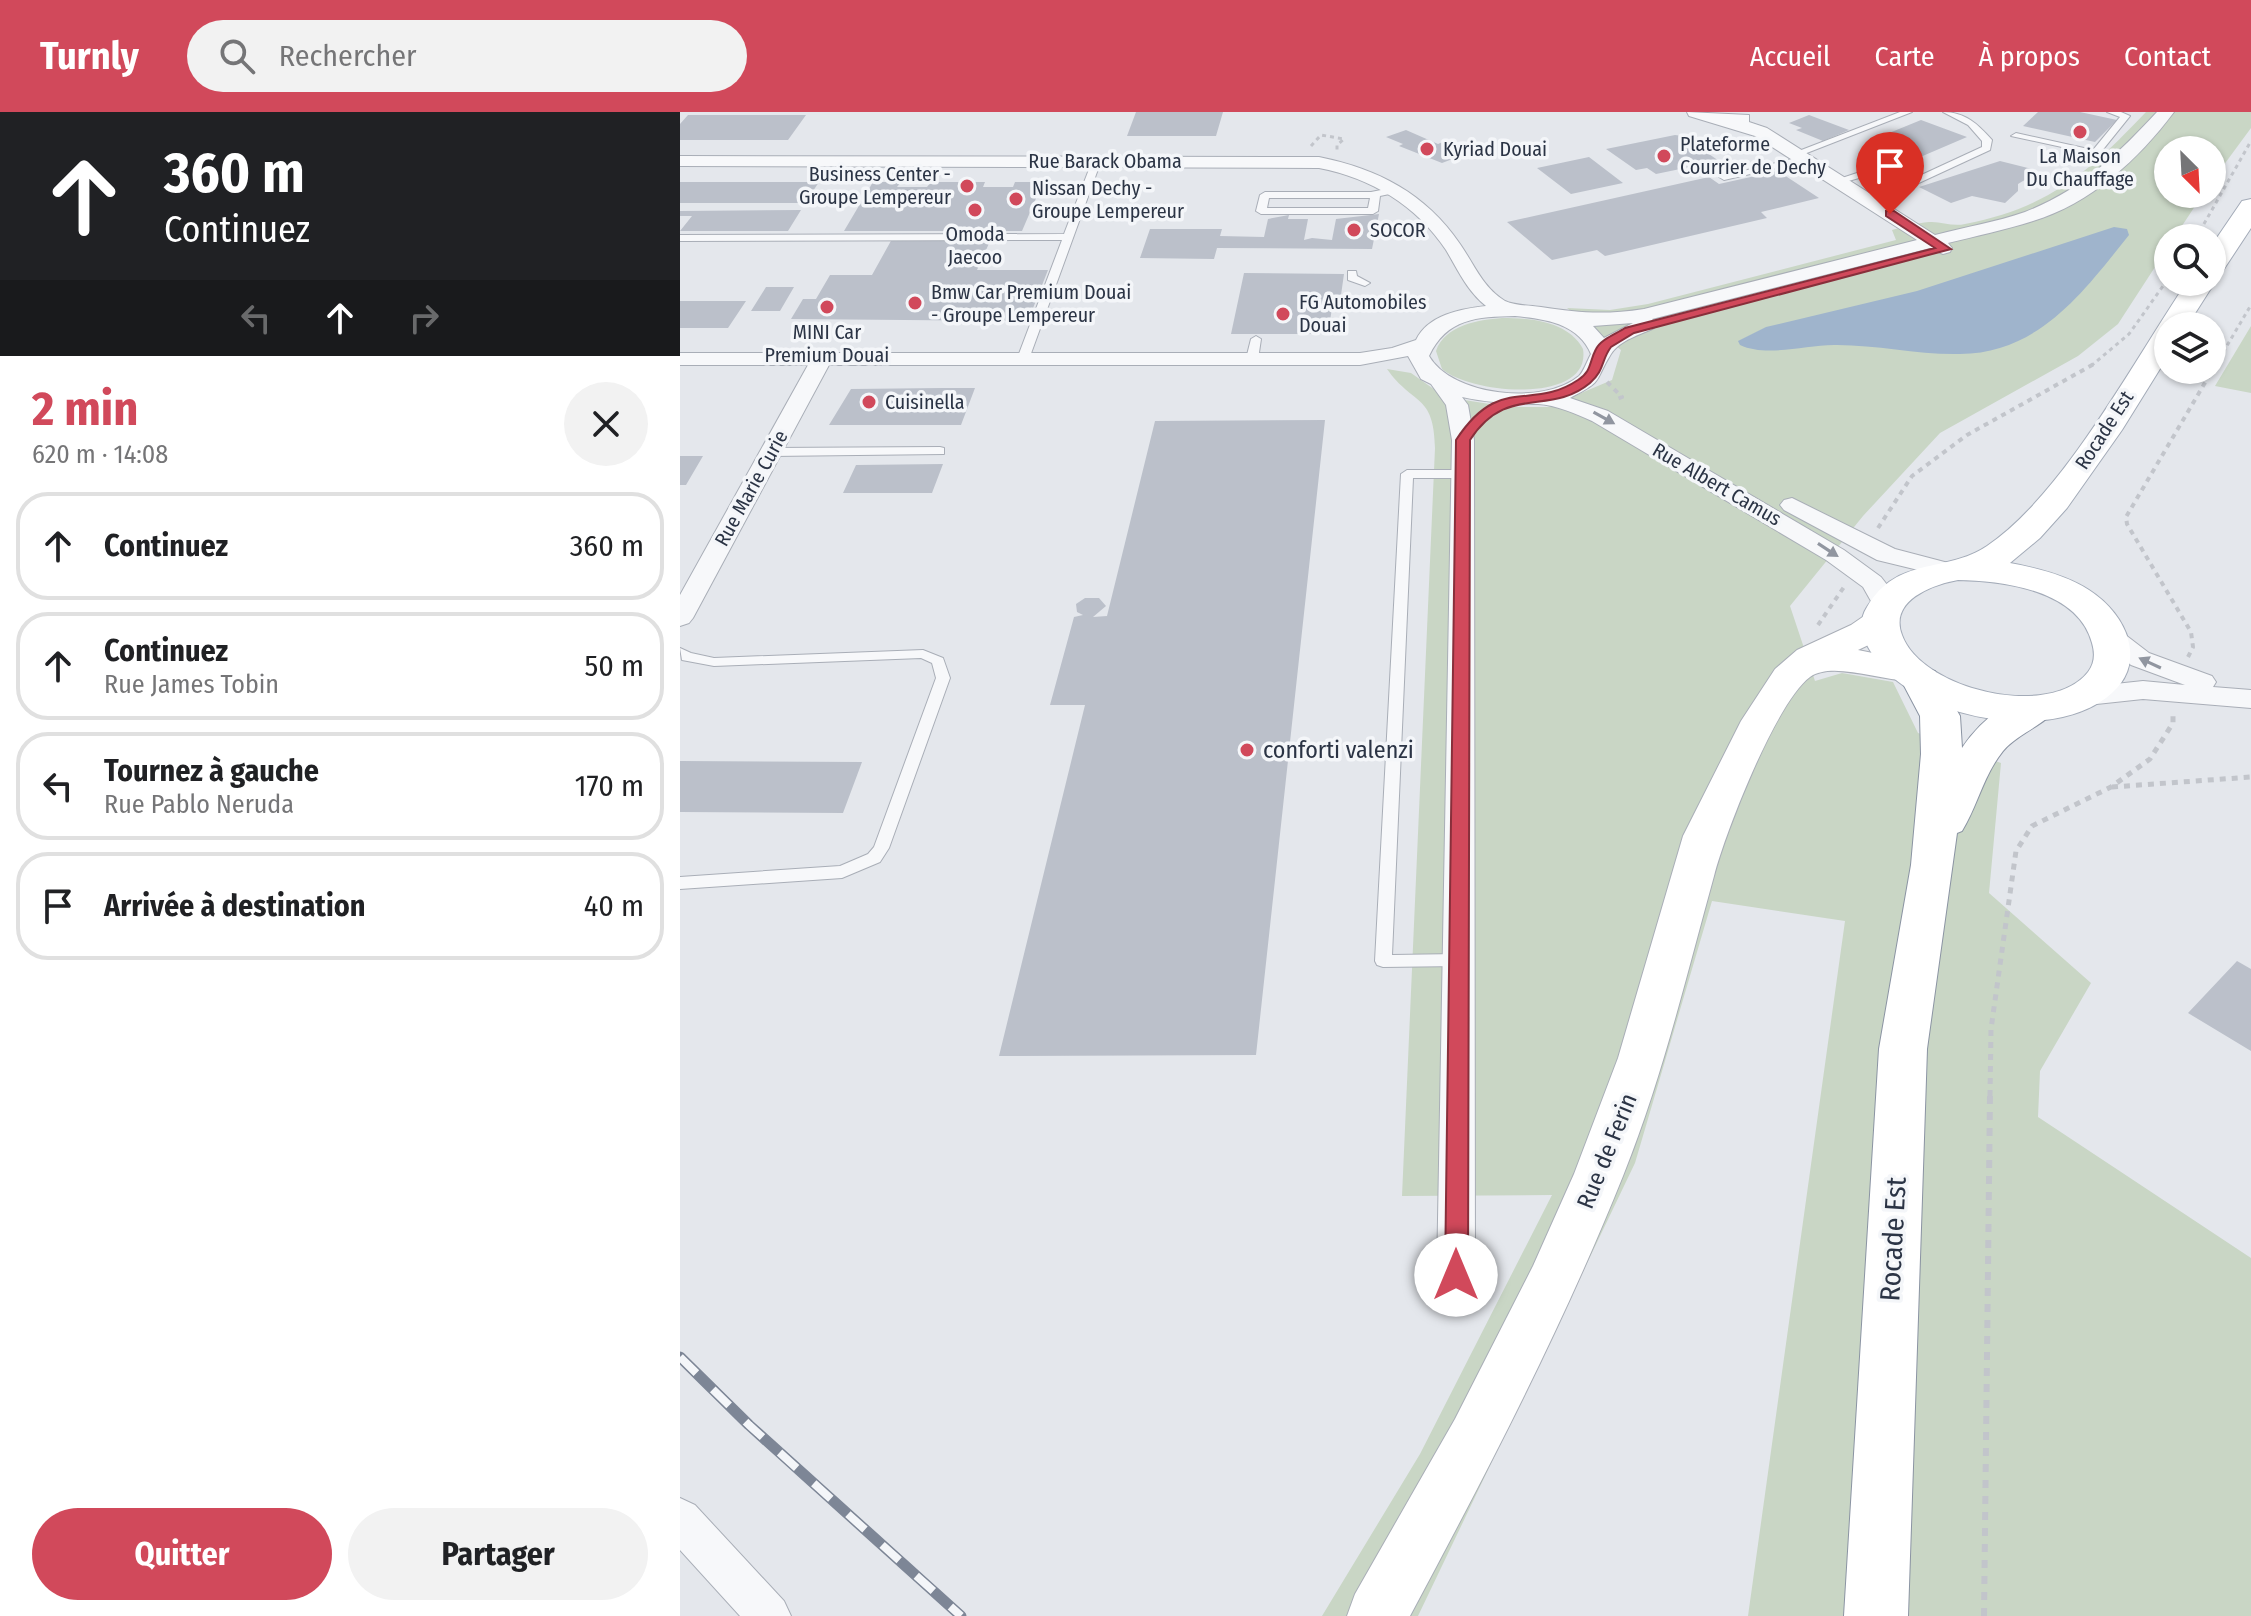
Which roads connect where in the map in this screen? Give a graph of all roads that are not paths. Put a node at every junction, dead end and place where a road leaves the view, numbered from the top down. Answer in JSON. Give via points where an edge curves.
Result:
{"nodes":[{"id":1,"x":1695,"y":112,"type":"edge"},
{"id":2,"x":1908,"y":112,"type":"edge"},
{"id":3,"x":1947,"y":112,"type":"edge"},
{"id":4,"x":2111,"y":112,"type":"edge"},
{"id":5,"x":2166,"y":112,"type":"edge"},
{"id":6,"x":2183,"y":112,"type":"edge"},
{"id":7,"x":1763,"y":113,"type":"edge"},
{"id":8,"x":1724,"y":119,"type":"junction"},
{"id":9,"x":1761,"y":132,"type":"junction"},
{"id":10,"x":2016,"y":136,"type":"dead end"},
{"id":11,"x":2095,"y":153,"type":"junction"},
{"id":12,"x":1800,"y":156,"type":"junction"},
{"id":13,"x":2123,"y":159,"type":"junction"},
{"id":14,"x":680,"y":161,"type":"edge"},
{"id":15,"x":1096,"y":161,"type":"junction"},
{"id":16,"x":1863,"y":174,"type":"dead end"},
{"id":17,"x":1724,"y":177,"type":"dead end"},
{"id":18,"x":1838,"y":181,"type":"junction"},
{"id":19,"x":1396,"y":190,"type":"junction"},
{"id":20,"x":1375,"y":195,"type":"junction"},
{"id":21,"x":1864,"y":197,"type":"junction"},
{"id":22,"x":2251,"y":207,"type":"edge"},
{"id":23,"x":1068,"y":237,"type":"junction"},
{"id":24,"x":680,"y":238,"type":"edge"},
{"id":25,"x":1940,"y":245,"type":"junction"},
{"id":26,"x":2226,"y":245,"type":"edge"},
{"id":27,"x":1352,"y":273,"type":"dead end"},
{"id":28,"x":1365,"y":283,"type":"dead end"},
{"id":29,"x":1476,"y":288,"type":"junction"},
{"id":30,"x":1509,"y":310,"type":"junction"},
{"id":31,"x":1464,"y":316,"type":"junction"},
{"id":32,"x":1560,"y":318,"type":"junction"},
{"id":33,"x":1421,"y":345,"type":"junction"},
{"id":34,"x":1601,"y":351,"type":"junction"},
{"id":35,"x":2154,"y":353,"type":"edge"},
{"id":36,"x":680,"y":359,"type":"edge"},
{"id":37,"x":822,"y":359,"type":"junction"},
{"id":38,"x":1023,"y":359,"type":"junction"},
{"id":39,"x":1360,"y":359,"type":"junction"},
{"id":40,"x":1601,"y":374,"type":"junction"},
{"id":41,"x":1436,"y":380,"type":"junction"},
{"id":42,"x":1522,"y":399,"type":"junction"},
{"id":43,"x":1463,"y":440,"type":"junction"},
{"id":44,"x":940,"y":451,"type":"dead end"},
{"id":45,"x":771,"y":452,"type":"junction"},
{"id":46,"x":1463,"y":474,"type":"junction"},
{"id":47,"x":2066,"y":488,"type":"junction"},
{"id":48,"x":1959,"y":569,"type":"junction"},
{"id":49,"x":2071,"y":595,"type":"junction"},
{"id":50,"x":1883,"y":613,"type":"junction"},
{"id":51,"x":680,"y":618,"type":"edge"},
{"id":52,"x":2110,"y":636,"type":"junction"},
{"id":53,"x":680,"y":652,"type":"edge"},
{"id":54,"x":1799,"y":667,"type":"junction"},
{"id":55,"x":1915,"y":675,"type":"junction"},
{"id":56,"x":2176,"y":683,"type":"junction"},
{"id":57,"x":2078,"y":697,"type":"junction"},
{"id":58,"x":2251,"y":697,"type":"edge"},
{"id":59,"x":2037,"y":707,"type":"junction"},
{"id":60,"x":1933,"y":865,"type":"junction"},
{"id":61,"x":680,"y":883,"type":"edge"},
{"id":62,"x":1459,"y":960,"type":"junction"},
{"id":63,"x":1456,"y":1275,"type":"dead end"},
{"id":64,"x":680,"y":1519,"type":"edge"},
{"id":65,"x":769,"y":1616,"type":"edge"},
{"id":66,"x":1377,"y":1616,"type":"edge"},
{"id":67,"x":1876,"y":1616,"type":"edge"}],
"edges":[{"from":1,"to":8,"type":"street"},
{"from":2,"to":12,"type":"lane"},
{"from":3,"to":21,"type":"lane","via":[[1977,128],[1987,148],[1905,186]]},
{"from":4,"to":11,"type":"lane","via":[[2126,116]]},
{"from":5,"to":13,"type":"street"},
{"from":6,"to":25,"type":"street","via":[[2126,176],[2083,205],[2023,228]]},
{"from":7,"to":8,"type":"street"},
{"from":7,"to":9,"type":"street"},
{"from":8,"to":9,"type":"street"},
{"from":9,"to":12,"type":"street"},
{"from":10,"to":11,"type":"lane"},
{"from":11,"to":13,"type":"lane"},
{"from":12,"to":17,"type":"lane"},
{"from":12,"to":18,"type":"street"},
{"from":13,"to":25,"type":"street","via":[[2059,205]]},
{"from":14,"to":15,"type":"street","name":"Rue Barack Obama"},
{"from":15,"to":19,"type":"street","name":"Rue Barack Obama","via":[[1325,163],[1369,173]]},
{"from":15,"to":23,"type":"lane"},
{"from":16,"to":18,"type":"lane"},
{"from":18,"to":21,"type":"street"},
{"from":19,"to":20,"type":"lane"},
{"from":19,"to":29,"type":"street","name":"Rue Barack Obama","via":[[1443,233]]},
{"from":20,"to":20,"type":"lane","via":[[1265,195],[1261,211],[1373,211]]},
{"from":21,"to":25,"type":"street"},
{"from":22,"to":26,"type":"main road"},
{"from":23,"to":24,"type":"lane"},
{"from":23,"to":38,"type":"lane"},
{"from":25,"to":32,"type":"street","via":[[1644,315],[1603,321]]},
{"from":25,"to":34,"type":"street","via":[[1655,322],[1617,337]]},
{"from":27,"to":28,"type":"lane"},
{"from":29,"to":30,"type":"street","name":"Rue Barack Obama"},
{"from":29,"to":31,"type":"street","via":[[1475,303]]},
{"from":30,"to":31,"type":"street"},
{"from":30,"to":32,"type":"street"},
{"from":31,"to":33,"type":"street","via":[[1438,327]]},
{"from":32,"to":34,"type":"street","via":[[1590,333]]},
{"from":33,"to":39,"type":"street"},
{"from":33,"to":41,"type":"street","via":[[1421,363]]},
{"from":34,"to":40,"type":"street"},
{"from":35,"to":47,"type":"main road","name":"Rocade Est"},
{"from":36,"to":37,"type":"street"},
{"from":37,"to":38,"type":"street"},
{"from":37,"to":45,"type":"street","name":"Rue Marie Curie"},
{"from":38,"to":39,"type":"street","via":[[1254,349]]},
{"from":39,"to":41,"type":"street","via":[[1401,365]]},
{"from":40,"to":42,"type":"street","via":[[1568,390]]},
{"from":40,"to":48,"type":"street","name":"Rue Albert Camus","via":[[1598,385],[1614,401],[1866,545],[1916,565]]},
{"from":41,"to":42,"type":"street","name":"Rue Albert Camus","via":[[1470,395]]},
{"from":41,"to":43,"type":"street","via":[[1457,405]]},
{"from":42,"to":43,"type":"street","via":[[1484,413]]},
{"from":42,"to":50,"type":"street","name":"Rue Albert Camus","one_way":true,"via":[[1561,402],[1592,412],[1851,566],[1878,589]]},
{"from":43,"to":46,"type":"street"},
{"from":44,"to":45,"type":"lane"},
{"from":45,"to":51,"type":"street","name":"Rue Marie Curie"},
{"from":46,"to":62,"type":"street"},
{"from":46,"to":62,"type":"lane","via":[[1407,474],[1383,961]]},
{"from":47,"to":48,"type":"main road","name":"Rocade Est","via":[[2007,551]]},
{"from":47,"to":49,"type":"main road","name":"Rocade Est","via":[[2049,557]]},
{"from":48,"to":49,"type":"main road","via":[[2029,577]]},
{"from":48,"to":50,"type":"main road","via":[[1908,582]]},
{"from":49,"to":52,"type":"main road","via":[[2095,614]]},
{"from":50,"to":54,"type":"street","name":"Rue de Ferin"},
{"from":50,"to":55,"type":"main road","via":[[1888,647]]},
{"from":56,"to":52,"type":"street","one_way":true},
{"from":52,"to":57,"type":"main road","via":[[2110,667],[2099,684]]},
{"from":53,"to":61,"type":"lane","via":[[714,662],[923,654],[938,661],[943,678],[874,858],[842,872]]},
{"from":54,"to":55,"type":"street","via":[[1838,660]]},
{"from":54,"to":66,"type":"street","name":"Rue de Ferin","via":[[1760,721],[1704,836],[1633,1087],[1586,1205],[1475,1438]]},
{"from":55,"to":59,"type":"main road","via":[[1976,702]]},
{"from":55,"to":60,"type":"main road","name":"Rocade Est","via":[[1937,708],[1943,731]]},
{"from":56,"to":57,"type":"street"},
{"from":56,"to":58,"type":"street"},
{"from":57,"to":59,"type":"main road"},
{"from":59,"to":60,"type":"main road","name":"Rocade Est","via":[[2008,720],[1988,741],[1958,791]]},
{"from":60,"to":67,"type":"main road","name":"Rocade Est","via":[[1903,1049]]},
{"from":62,"to":63,"type":"street"},
{"from":64,"to":65,"type":"street"}]}
